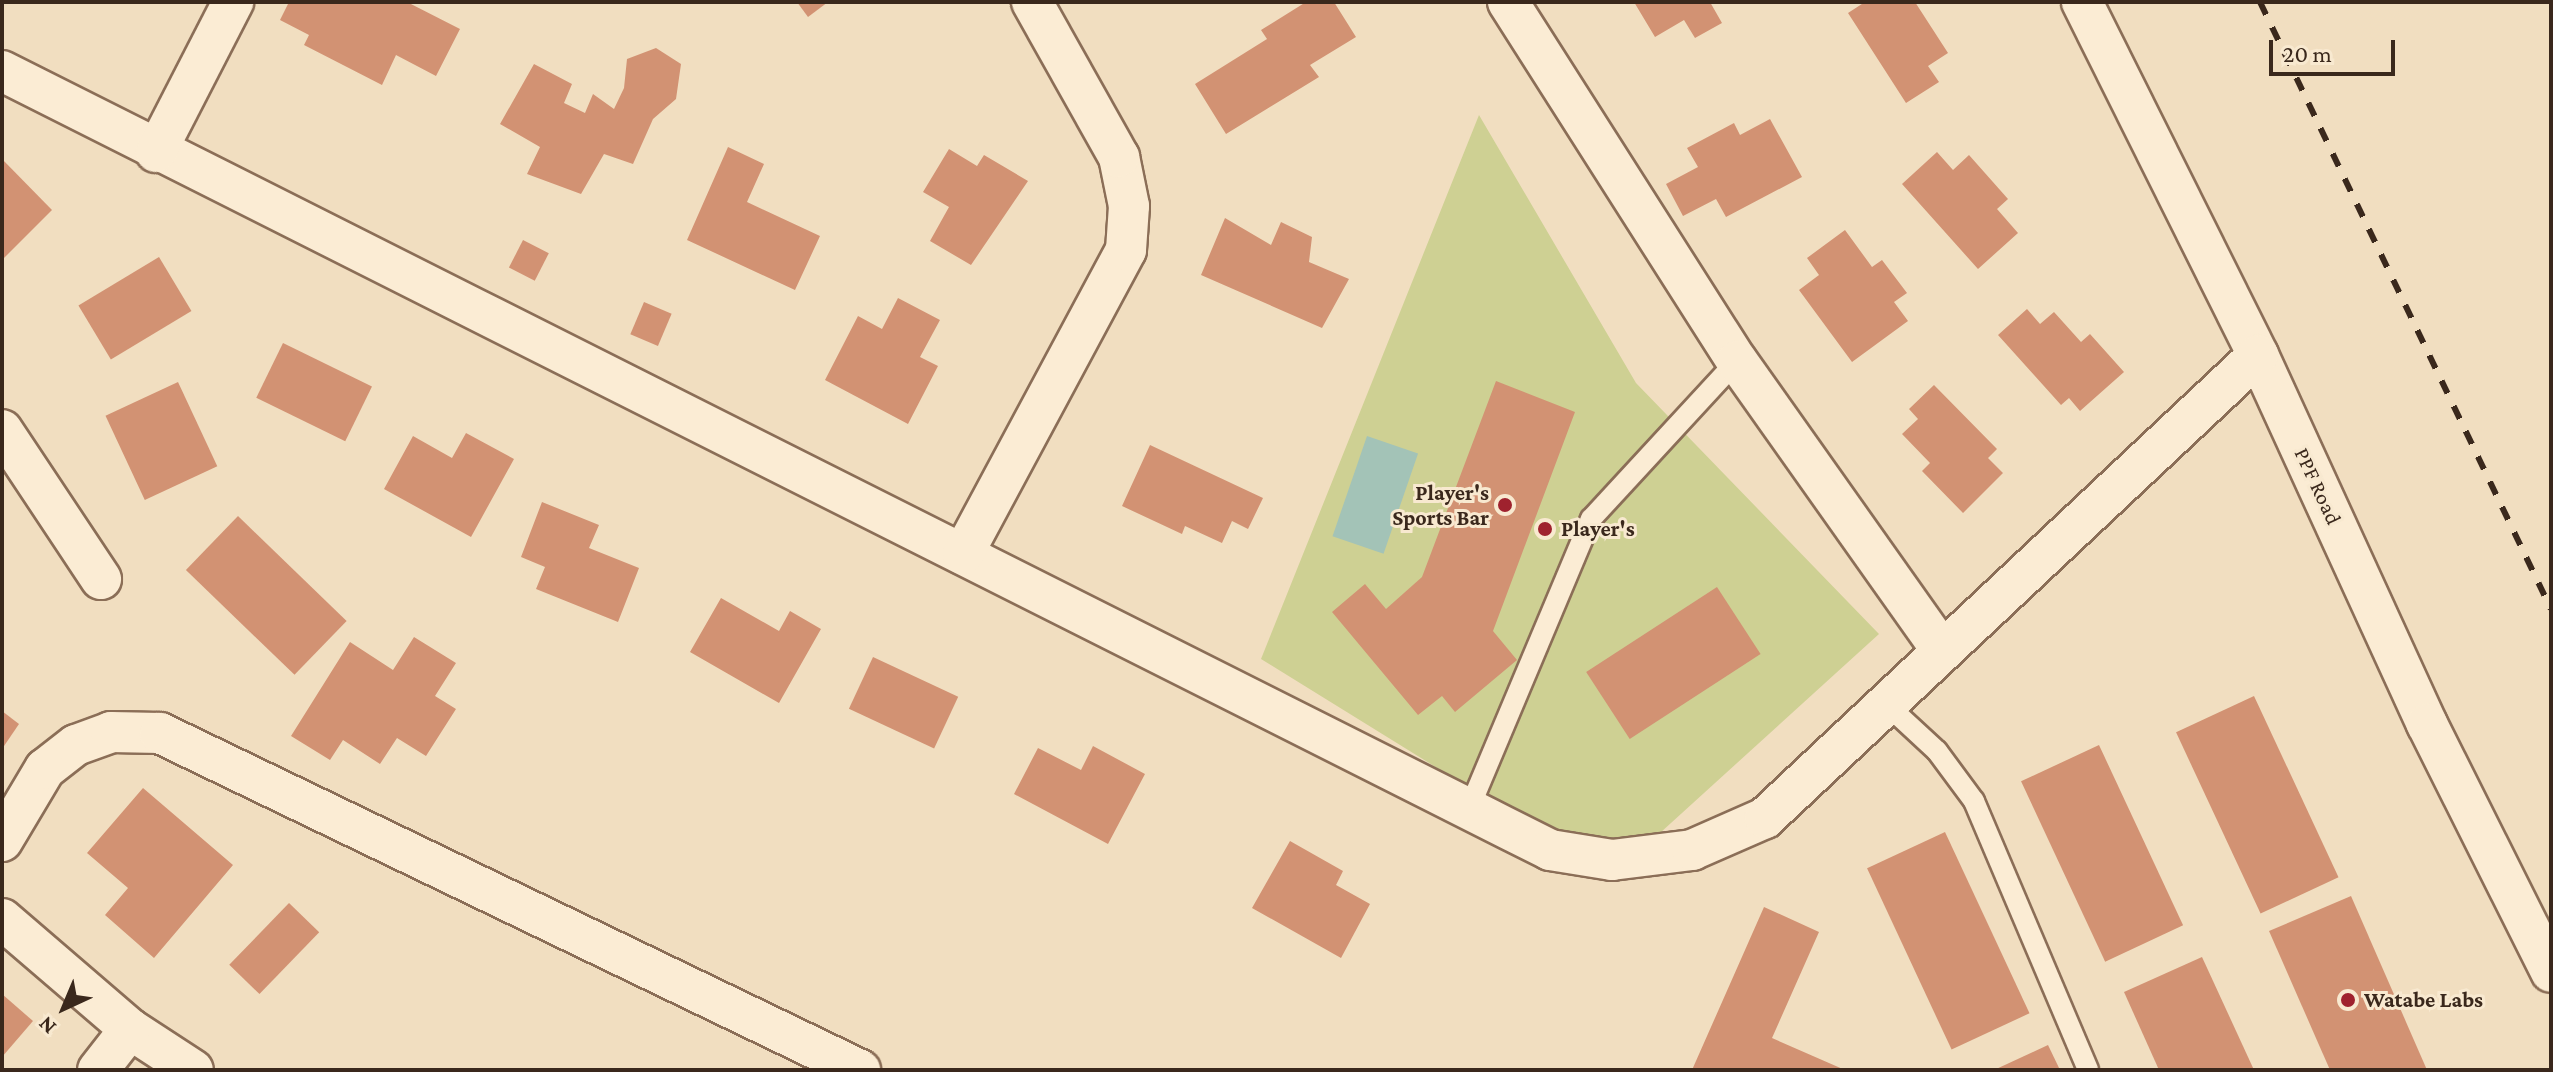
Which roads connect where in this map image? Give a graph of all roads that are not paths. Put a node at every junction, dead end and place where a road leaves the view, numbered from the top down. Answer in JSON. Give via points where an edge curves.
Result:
{"nodes":[{"id":1,"x":233,"y":2,"type":"edge"},
{"id":2,"x":1032,"y":2,"type":"edge"},
{"id":3,"x":1508,"y":2,"type":"edge"},
{"id":4,"x":2082,"y":2,"type":"edge"},
{"id":5,"x":2,"y":71,"type":"edge"},
{"id":6,"x":156,"y":152,"type":"junction"},
{"id":7,"x":2258,"y":355,"type":"junction"},
{"id":8,"x":1737,"y":361,"type":"junction"},
{"id":9,"x":2,"y":430,"type":"edge"},
{"id":10,"x":963,"y":554,"type":"junction"},
{"id":11,"x":101,"y":579,"type":"dead end"},
{"id":12,"x":1942,"y":650,"type":"junction"},
{"id":13,"x":1884,"y":702,"type":"junction"},
{"id":14,"x":1469,"y":809,"type":"junction"},
{"id":15,"x":2,"y":841,"type":"edge"},
{"id":16,"x":2,"y":919,"type":"edge"},
{"id":17,"x":2551,"y":972,"type":"edge"},
{"id":18,"x":130,"y":1029,"type":"junction"},
{"id":19,"x":98,"y":1070,"type":"edge"},
{"id":20,"x":193,"y":1070,"type":"edge"},
{"id":21,"x":860,"y":1070,"type":"edge"},
{"id":22,"x":2088,"y":1070,"type":"edge"}],
"edges":[{"from":1,"to":6,"type":"street"},
{"from":2,"to":10,"type":"street","via":[[1119,157],[1129,206],[1126,250]]},
{"from":3,"to":8,"type":"street"},
{"from":4,"to":7,"type":"street","name":"PPF Road"},
{"from":5,"to":6,"type":"street"},
{"from":6,"to":10,"type":"street"},
{"from":7,"to":12,"type":"street"},
{"from":7,"to":17,"type":"street","name":"PPF Road","via":[[2427,724]]},
{"from":8,"to":12,"type":"street"},
{"from":8,"to":14,"type":"lane","via":[[1591,519]]},
{"from":9,"to":11,"type":"street"},
{"from":10,"to":14,"type":"street"},
{"from":12,"to":13,"type":"street"},
{"from":13,"to":14,"type":"street","via":[[1765,818],[1692,850],[1612,860],[1550,850]]},
{"from":13,"to":22,"type":"lane","via":[[1937,751],[1974,801]]},
{"from":15,"to":21,"type":"street","via":[[45,769],[76,745],[111,732],[160,733]]},
{"from":16,"to":18,"type":"street"},
{"from":18,"to":19,"type":"street"},
{"from":18,"to":20,"type":"street"}]}
